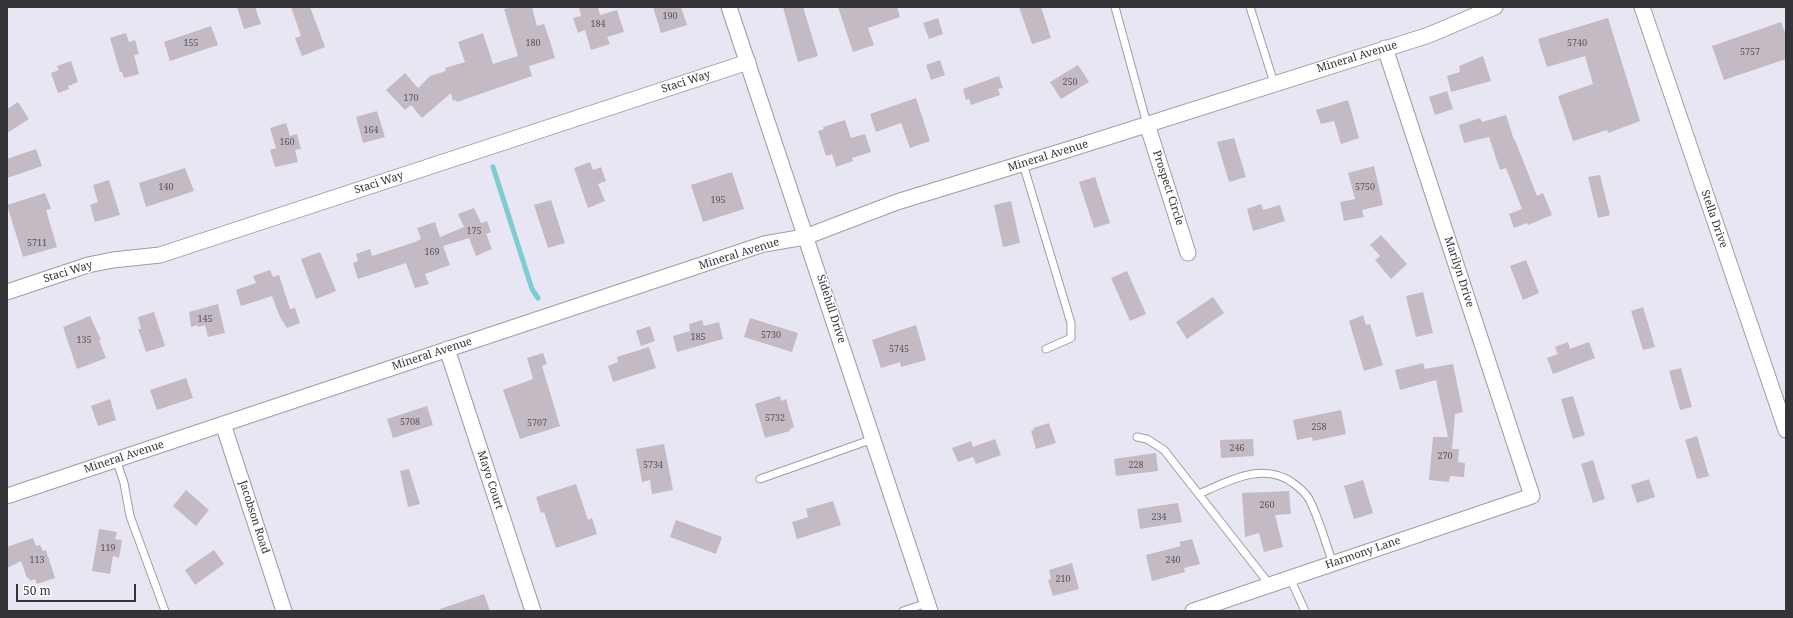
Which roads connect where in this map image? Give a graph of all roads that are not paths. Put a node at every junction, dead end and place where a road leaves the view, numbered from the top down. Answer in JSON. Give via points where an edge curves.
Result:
{"nodes":[{"id":1,"x":729,"y":7,"type":"edge"},
{"id":2,"x":1115,"y":7,"type":"edge"},
{"id":3,"x":1250,"y":7,"type":"edge"},
{"id":4,"x":1495,"y":7,"type":"edge"},
{"id":5,"x":1642,"y":7,"type":"edge"},
{"id":6,"x":1385,"y":48,"type":"junction"},
{"id":7,"x":748,"y":62,"type":"junction"},
{"id":8,"x":1274,"y":83,"type":"junction"},
{"id":9,"x":1147,"y":124,"type":"junction"},
{"id":10,"x":1024,"y":164,"type":"junction"},
{"id":11,"x":805,"y":237,"type":"junction"},
{"id":12,"x":1188,"y":252,"type":"dead end"},
{"id":13,"x":7,"y":292,"type":"edge"},
{"id":14,"x":447,"y":349,"type":"junction"},
{"id":15,"x":1046,"y":349,"type":"dead end"},
{"id":16,"x":223,"y":424,"type":"junction"},
{"id":17,"x":1786,"y":430,"type":"edge"},
{"id":18,"x":1137,"y":437,"type":"dead end"},
{"id":19,"x":873,"y":439,"type":"junction"},
{"id":20,"x":116,"y":459,"type":"junction"},
{"id":21,"x":760,"y":480,"type":"dead end"},
{"id":22,"x":1199,"y":494,"type":"junction"},
{"id":23,"x":7,"y":496,"type":"edge"},
{"id":24,"x":1532,"y":496,"type":"joint"},
{"id":25,"x":1333,"y":564,"type":"junction"},
{"id":26,"x":1290,"y":578,"type":"junction"},
{"id":27,"x":1270,"y":585,"type":"junction"},
{"id":28,"x":929,"y":607,"type":"edge"},
{"id":29,"x":165,"y":611,"type":"edge"},
{"id":30,"x":284,"y":611,"type":"edge"},
{"id":31,"x":533,"y":611,"type":"edge"},
{"id":32,"x":904,"y":611,"type":"edge"},
{"id":33,"x":1193,"y":611,"type":"edge"},
{"id":34,"x":1305,"y":611,"type":"edge"}],
"edges":[{"from":1,"to":7,"type":"street","name":"Sidehill Drive"},
{"from":2,"to":9,"type":"lane"},
{"from":3,"to":8,"type":"lane"},
{"from":4,"to":6,"type":"street","name":"Mineral Avenue","via":[[1429,34]]},
{"from":5,"to":17,"type":"street","name":"Stella Drive"},
{"from":6,"to":8,"type":"street","name":"Mineral Avenue"},
{"from":6,"to":24,"type":"street","name":"Marilyn Drive"},
{"from":7,"to":11,"type":"street","name":"Sidehill Drive"},
{"from":7,"to":13,"type":"street","name":"Staci Way","via":[[160,255],[94,264]]},
{"from":8,"to":9,"type":"street","name":"Mineral Avenue"},
{"from":9,"to":10,"type":"street","name":"Mineral Avenue"},
{"from":9,"to":12,"type":"street","name":"Prospect Circle"},
{"from":10,"to":11,"type":"street","name":"Mineral Avenue","via":[[897,202]]},
{"from":10,"to":15,"type":"lane","via":[[1071,323],[1071,338]]},
{"from":11,"to":14,"type":"street","name":"Mineral Avenue","via":[[764,244]]},
{"from":11,"to":19,"type":"street","name":"Sidehill Drive"},
{"from":14,"to":16,"type":"street","name":"Mineral Avenue"},
{"from":14,"to":31,"type":"street","name":"Mayo Court"},
{"from":16,"to":20,"type":"street","name":"Mineral Avenue"},
{"from":16,"to":30,"type":"street","name":"Jacobson Road"},
{"from":18,"to":22,"type":"lane","via":[[1147,439],[1164,450]]},
{"from":19,"to":21,"type":"lane"},
{"from":19,"to":28,"type":"street","name":"Sidehill Drive"},
{"from":20,"to":23,"type":"street","name":"Mineral Avenue"},
{"from":20,"to":29,"type":"lane","via":[[124,483],[130,516]]},
{"from":22,"to":25,"type":"lane","via":[[1229,480],[1261,473],[1273,473],[1287,478],[1299,487],[1311,502]]},
{"from":22,"to":27,"type":"lane"},
{"from":24,"to":25,"type":"street","name":"Harmony Lane"},
{"from":25,"to":26,"type":"street","name":"Harmony Lane"},
{"from":26,"to":27,"type":"street","name":"Harmony Lane"},
{"from":26,"to":34,"type":"lane"},
{"from":27,"to":33,"type":"street","name":"Harmony Lane"},
{"from":28,"to":32,"type":"lane"}]}
